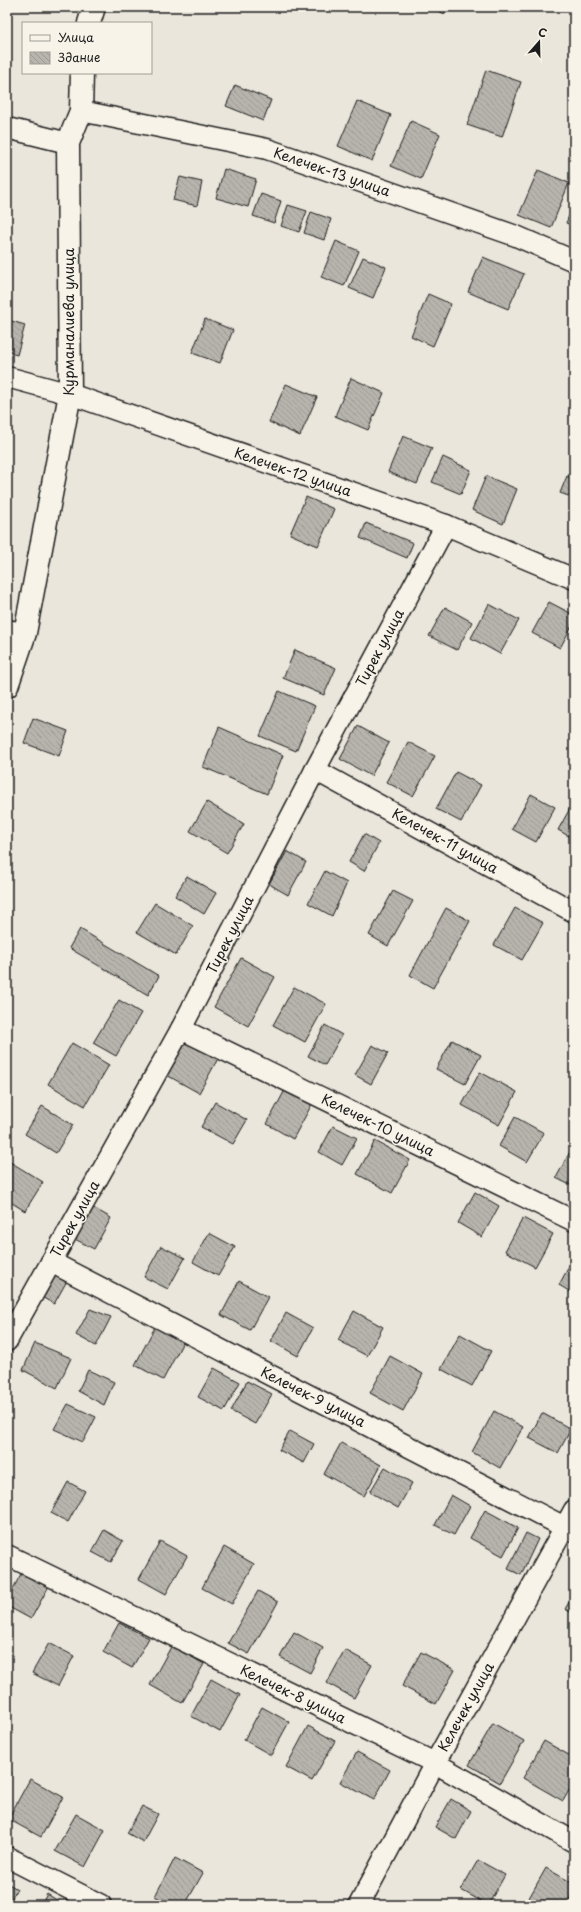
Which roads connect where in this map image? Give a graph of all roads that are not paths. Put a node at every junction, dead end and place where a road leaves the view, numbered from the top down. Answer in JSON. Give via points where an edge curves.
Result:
{"nodes":[{"id":1,"x":94,"y":7,"type":"edge"},
{"id":2,"x":89,"y":22,"type":"edge"},
{"id":3,"x":82,"y":74,"type":"edge"},
{"id":4,"x":81,"y":111,"type":"junction"},
{"id":5,"x":7,"y":128,"type":"edge"},
{"id":6,"x":68,"y":143,"type":"junction"},
{"id":7,"x":574,"y":261,"type":"edge"},
{"id":8,"x":7,"y":377,"type":"edge"},
{"id":9,"x":70,"y":394,"type":"junction"},
{"id":10,"x":446,"y":526,"type":"junction"},
{"id":11,"x":574,"y":579,"type":"edge"},
{"id":12,"x":16,"y":632,"type":"edge"},
{"id":13,"x":7,"y":686,"type":"edge"},
{"id":14,"x":315,"y":770,"type":"junction"},
{"id":15,"x":574,"y":912,"type":"edge"},
{"id":16,"x":181,"y":1029,"type":"junction"},
{"id":17,"x":574,"y":1222,"type":"edge"},
{"id":18,"x":51,"y":1262,"type":"junction"},
{"id":19,"x":7,"y":1341,"type":"edge"},
{"id":20,"x":574,"y":1510,"type":"edge"},
{"id":21,"x":569,"y":1530,"type":"edge"},
{"id":22,"x":7,"y":1555,"type":"edge"},
{"id":23,"x":435,"y":1763,"type":"junction"},
{"id":24,"x":574,"y":1842,"type":"edge"},
{"id":25,"x":7,"y":1857,"type":"edge"},
{"id":26,"x":101,"y":1905,"type":"edge"},
{"id":27,"x":359,"y":1905,"type":"edge"}],
"edges":[{"from":1,"to":2,"type":"street"},
{"from":3,"to":4,"type":"street","name":"Курманалиева улица"},
{"from":4,"to":6,"type":"street","name":"Курманалиева улица"},
{"from":4,"to":7,"type":"street","name":"Келечек-13 улица","via":[[267,149],[516,236]]},
{"from":5,"to":6,"type":"street"},
{"from":6,"to":9,"type":"street","name":"Курманалиева улица"},
{"from":8,"to":9,"type":"street","name":"Келечек-12 улица"},
{"from":9,"to":10,"type":"street","name":"Келечек-12 улица"},
{"from":9,"to":12,"type":"street","name":"Курманалиева улица"},
{"from":10,"to":11,"type":"street","name":"Келечек-12 улица"},
{"from":10,"to":14,"type":"street","name":"Тирек улица"},
{"from":12,"to":13,"type":"street","name":"Курманалиева улица"},
{"from":14,"to":15,"type":"street","name":"Келечек-11 улица"},
{"from":14,"to":16,"type":"street","name":"Тирек улица"},
{"from":16,"to":17,"type":"street","name":"Келечек-10 улица"},
{"from":16,"to":18,"type":"street","name":"Тирек улица"},
{"from":18,"to":19,"type":"street","name":"Тирек улица"},
{"from":18,"to":21,"type":"street","name":"Келечек-9 улица"},
{"from":20,"to":21,"type":"street","name":"Келечек улица"},
{"from":21,"to":23,"type":"street","name":"Келечек улица"},
{"from":22,"to":23,"type":"street","name":"Келечек-8 улица"},
{"from":23,"to":24,"type":"street","name":"Келечек-8 улица"},
{"from":23,"to":27,"type":"street","name":"Келечек улица"},
{"from":25,"to":26,"type":"street"}]}
